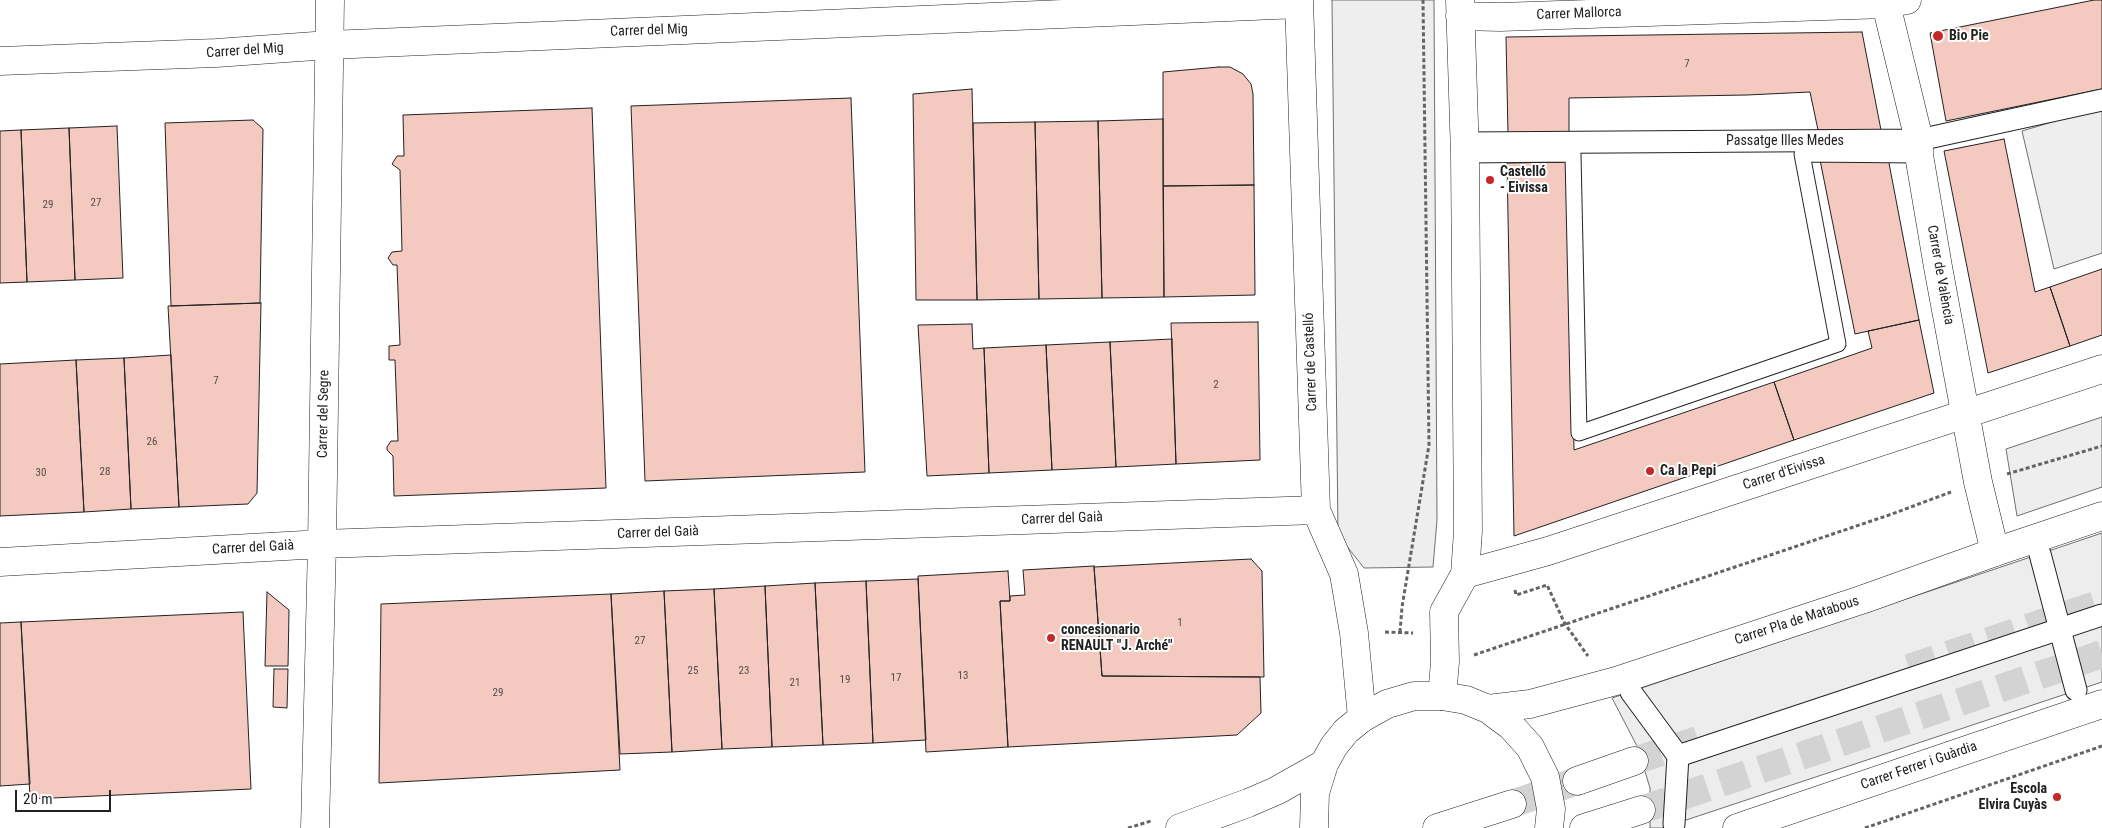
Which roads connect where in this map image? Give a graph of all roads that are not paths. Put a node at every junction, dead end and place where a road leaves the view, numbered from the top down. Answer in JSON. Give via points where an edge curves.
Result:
{"nodes":[{"id":1,"x":330,"y":0,"type":"edge"},
{"id":2,"x":1892,"y":1,"type":"edge"},
{"id":3,"x":1299,"y":2,"type":"edge"},
{"id":4,"x":1460,"y":8,"type":"edge"},
{"id":5,"x":329,"y":45,"type":"junction"},
{"id":6,"x":0,"y":61,"type":"edge"},
{"id":7,"x":2102,"y":100,"type":"edge"},
{"id":8,"x":1919,"y":148,"type":"junction"},
{"id":9,"x":1464,"y":149,"type":"junction"},
{"id":10,"x":2102,"y":369,"type":"edge"},
{"id":11,"x":1965,"y":413,"type":"junction"},
{"id":12,"x":1316,"y":510,"type":"junction"},
{"id":13,"x":2102,"y":516,"type":"edge"},
{"id":14,"x":322,"y":544,"type":"junction"},
{"id":15,"x":1995,"y":552,"type":"junction"},
{"id":16,"x":2040,"y":554,"type":"dead end"},
{"id":17,"x":0,"y":562,"type":"edge"},
{"id":18,"x":1465,"y":574,"type":"junction"},
{"id":19,"x":2102,"y":615,"type":"edge"},
{"id":20,"x":2060,"y":628,"type":"junction"},
{"id":21,"x":2076,"y":690,"type":"dead end"},
{"id":22,"x":1631,"y":692,"type":"dead end"},
{"id":23,"x":1442,"y":696,"type":"junction"},
{"id":24,"x":2102,"y":704,"type":"edge"},
{"id":25,"x":1488,"y":709,"type":"junction"},
{"id":26,"x":1362,"y":718,"type":"junction"},
{"id":27,"x":1678,"y":756,"type":"junction"},
{"id":28,"x":1634,"y":761,"type":"tunnel mouth"},
{"id":29,"x":1324,"y":764,"type":"junction"},
{"id":30,"x":1577,"y":781,"type":"tunnel mouth"},
{"id":31,"x":1512,"y":804,"type":"tunnel mouth"},
{"id":32,"x":1641,"y":810,"type":"tunnel mouth"},
{"id":33,"x":1168,"y":824,"type":"edge"},
{"id":34,"x":1674,"y":824,"type":"dead end"},
{"id":35,"x":315,"y":828,"type":"edge"},
{"id":36,"x":1314,"y":828,"type":"edge"},
{"id":37,"x":1437,"y":828,"type":"edge"},
{"id":38,"x":1550,"y":828,"type":"edge"},
{"id":39,"x":1584,"y":828,"type":"edge"},
{"id":40,"x":1737,"y":828,"type":"edge"}],
"edges":[{"from":1,"to":5,"type":"main road","name":"Carrer del Segre"},
{"from":2,"to":4,"type":"main road","name":"Carrer Mallorca","via":[[1510,16]]},
{"from":2,"to":8,"type":"main road","name":"Carrer de València"},
{"from":3,"to":5,"type":"main road","name":"Carrer del Mig"},
{"from":3,"to":12,"type":"main road","name":"Carrer de Castelló"},
{"from":4,"to":9,"type":"main road"},
{"from":5,"to":6,"type":"main road","name":"Carrer del Mig","via":[[216,53]]},
{"from":5,"to":14,"type":"main road","name":"Carrer del Segre"},
{"from":7,"to":8,"type":"street","name":"Passatge Illes Medes"},
{"from":8,"to":9,"type":"street","name":"Passatge Illes Medes"},
{"from":8,"to":9,"type":"lane","via":[[1802,154],[1838,344],[1579,433],[1573,154]]},
{"from":8,"to":11,"type":"main road","name":"Carrer de València"},
{"from":9,"to":18,"type":"main road","via":[[1468,531]]},
{"from":10,"to":11,"type":"main road","name":"Carrer d'Eivissa"},
{"from":11,"to":15,"type":"main road","name":"Carrer de València"},
{"from":11,"to":18,"type":"main road","name":"Carrer d'Eivissa","via":[[1548,551]]},
{"from":12,"to":14,"type":"main road","name":"Carrer del Gaià"},
{"from":12,"to":26,"type":"main road","name":"Carrer de Castelló","via":[[1344,574]]},
{"from":13,"to":15,"type":"main road","name":"Carrer Pla de Matabous"},
{"from":14,"to":17,"type":"main road","name":"Carrer del Gaià"},
{"from":14,"to":35,"type":"main road","name":"Carrer del Segre"},
{"from":15,"to":25,"type":"main road","name":"Carrer Pla de Matabous","via":[[1616,681],[1530,704]]},
{"from":16,"to":20,"type":"street"},
{"from":18,"to":23,"type":"main road","via":[[1444,612]]},
{"from":19,"to":20,"type":"street"},
{"from":20,"to":21,"type":"street"},
{"from":20,"to":27,"type":"street"},
{"from":22,"to":27,"type":"street"},
{"from":23,"to":25,"type":"main road","via":[[1466,700]]},
{"from":23,"to":26,"type":"main road","via":[[1414,696],[1387,704]]},
{"from":24,"to":40,"type":"main road","name":"Carrer Ferrer i Guàrdia"},
{"from":25,"to":38,"type":"main road","via":[[1511,726],[1530,747],[1545,776],[1551,809]]},
{"from":26,"to":29,"type":"main road","via":[[1346,731]]},
{"from":27,"to":34,"type":"street"},
{"from":28,"to":30,"type":"main road"},
{"from":29,"to":33,"type":"main road","via":[[1248,803]]},
{"from":29,"to":36,"type":"main road","via":[[1315,793]]},
{"from":31,"to":37,"type":"main road"},
{"from":32,"to":39,"type":"main road"}]}
